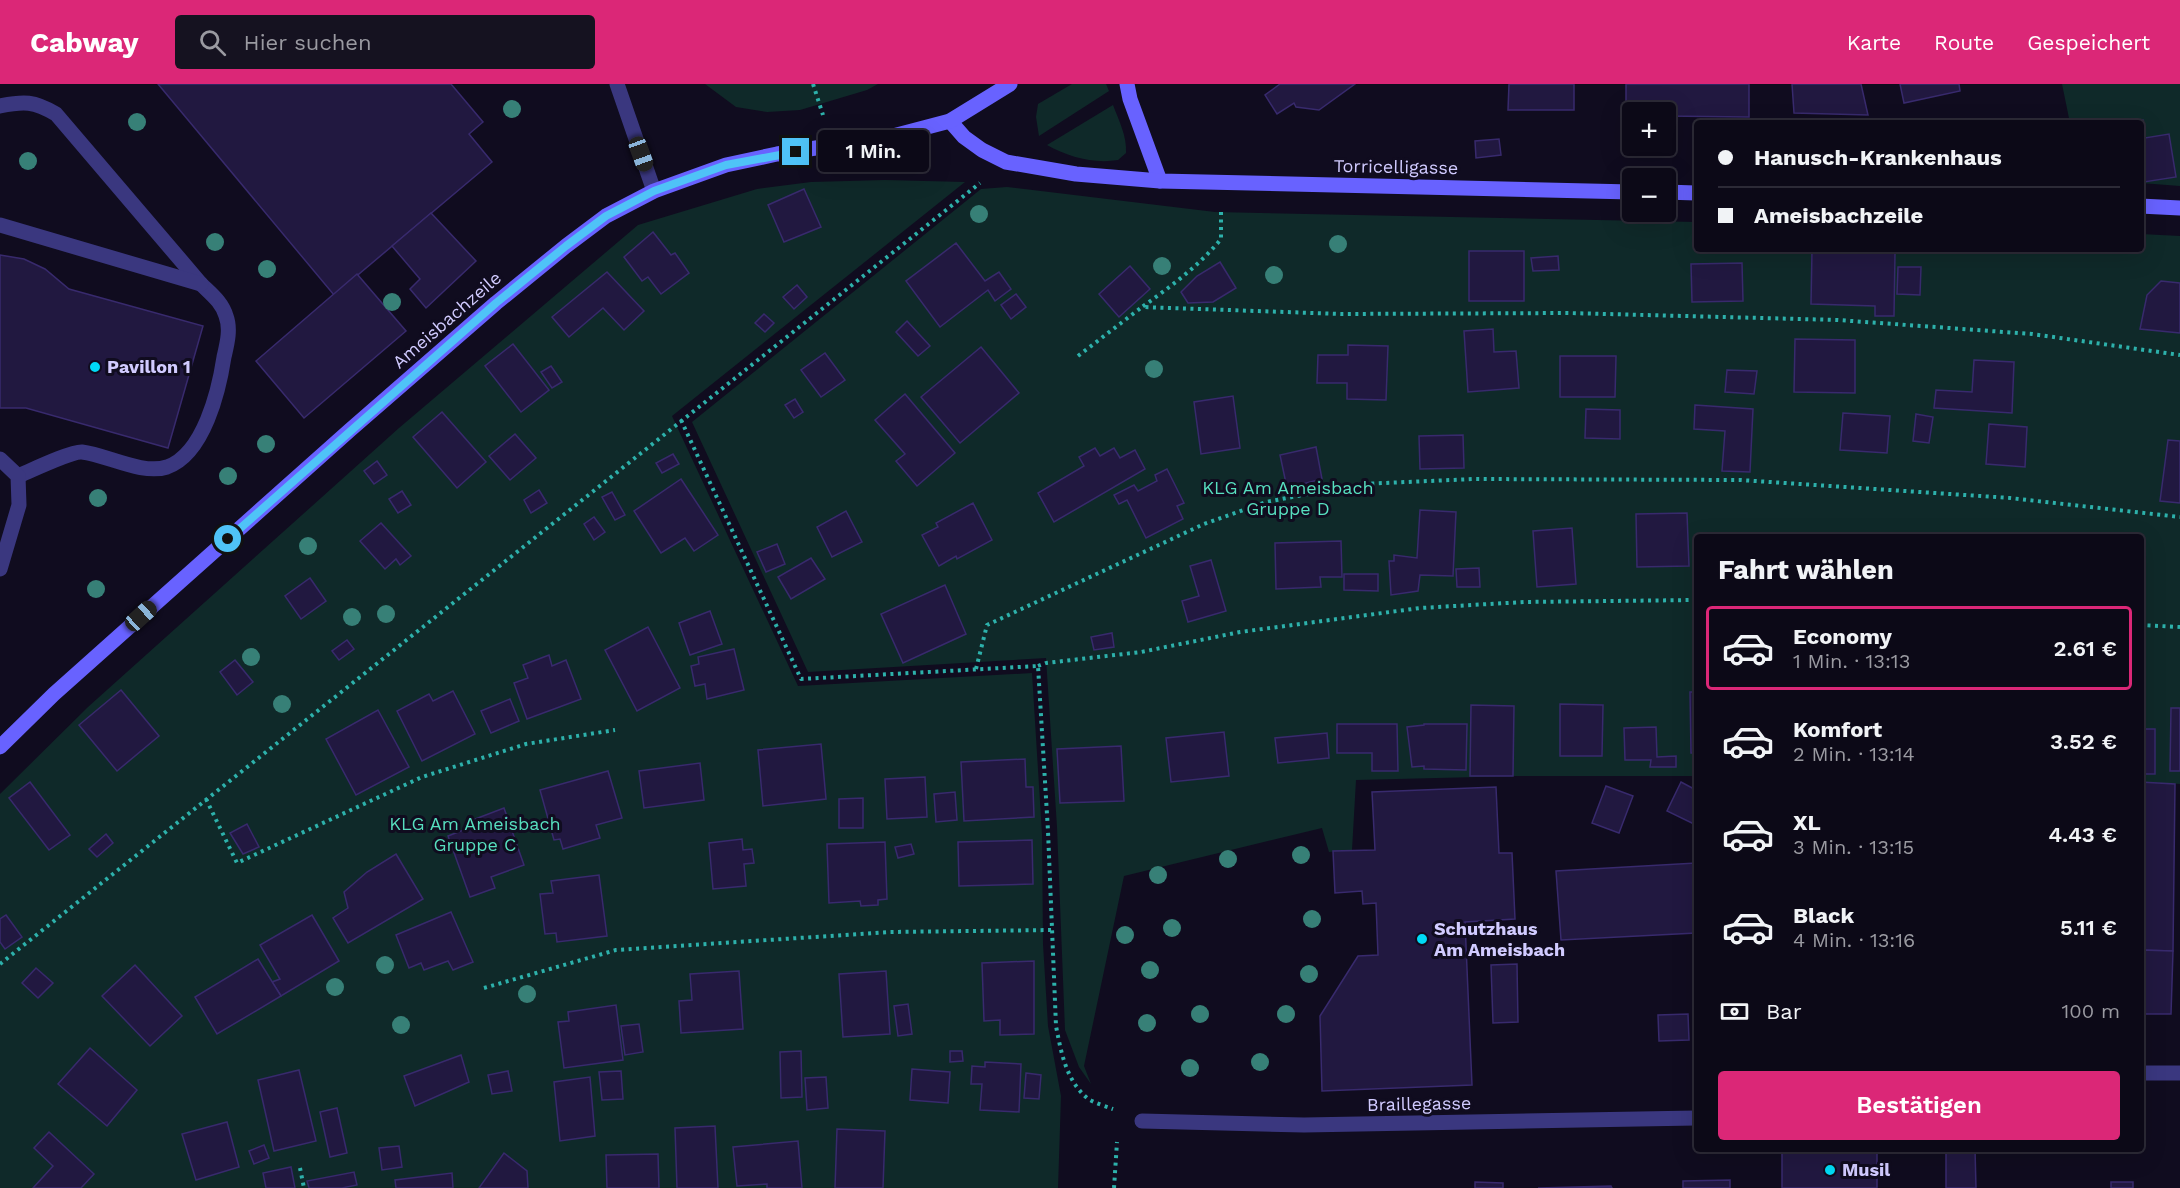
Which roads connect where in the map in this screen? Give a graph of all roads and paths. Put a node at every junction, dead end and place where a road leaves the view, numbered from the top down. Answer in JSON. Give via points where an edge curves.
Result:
{"nodes":[{"id":1,"x":617,"y":84,"type":"edge"},
{"id":2,"x":813,"y":84,"type":"edge"},
{"id":3,"x":1010,"y":84,"type":"edge"},
{"id":4,"x":1127,"y":84,"type":"edge"},
{"id":5,"x":0,"y":106,"type":"edge"},
{"id":6,"x":823,"y":115,"type":"dead end"},
{"id":7,"x":950,"y":121,"type":"junction"},
{"id":8,"x":1160,"y":181,"type":"junction"},
{"id":9,"x":980,"y":183,"type":"dead end"},
{"id":10,"x":1237,"y":183,"type":"junction"},
{"id":11,"x":654,"y":191,"type":"junction"},
{"id":12,"x":1622,"y":192,"type":"edge"},
{"id":13,"x":1676,"y":192,"type":"edge"},
{"id":14,"x":1694,"y":193,"type":"edge"},
{"id":15,"x":2144,"y":206,"type":"edge"},
{"id":16,"x":2180,"y":208,"type":"edge"},
{"id":17,"x":0,"y":225,"type":"edge"},
{"id":18,"x":201,"y":284,"type":"junction"},
{"id":19,"x":1142,"y":307,"type":"junction"},
{"id":20,"x":2180,"y":355,"type":"edge"},
{"id":21,"x":1078,"y":356,"type":"dead end"},
{"id":22,"x":681,"y":419,"type":"junction"},
{"id":23,"x":0,"y":459,"type":"edge"},
{"id":24,"x":18,"y":476,"type":"junction"},
{"id":25,"x":2180,"y":517,"type":"edge"},
{"id":26,"x":0,"y":569,"type":"edge"},
{"id":27,"x":1694,"y":600,"type":"edge"},
{"id":28,"x":2144,"y":624,"type":"edge"},
{"id":29,"x":2180,"y":627,"type":"edge"},
{"id":30,"x":1038,"y":666,"type":"junction"},
{"id":31,"x":976,"y":669,"type":"junction"},
{"id":32,"x":615,"y":730,"type":"dead end"},
{"id":33,"x":0,"y":747,"type":"edge"},
{"id":34,"x":206,"y":800,"type":"junction"},
{"id":35,"x":1052,"y":930,"type":"junction"},
{"id":36,"x":0,"y":964,"type":"edge"},
{"id":37,"x":484,"y":988,"type":"dead end"},
{"id":38,"x":2144,"y":1073,"type":"edge"},
{"id":39,"x":2180,"y":1073,"type":"edge"},
{"id":40,"x":1694,"y":1118,"type":"edge"},
{"id":41,"x":1142,"y":1121,"type":"junction"},
{"id":42,"x":300,"y":1168,"type":"dead end"},
{"id":43,"x":304,"y":1188,"type":"edge"},
{"id":44,"x":1113,"y":1188,"type":"edge"}],
"edges":[{"from":1,"to":11,"type":"street"},
{"from":2,"to":6,"type":"path"},
{"from":3,"to":7,"type":"street","name":"Ameisbachzeile"},
{"from":4,"to":8,"type":"street"},
{"from":5,"to":18,"type":"street","via":[[21,102],[40,105],[56,114]]},
{"from":7,"to":8,"type":"street","name":"Torricelligasse","via":[[964,137],[1006,162],[1076,174]]},
{"from":7,"to":11,"type":"street","name":"Ameisbachzeile","via":[[893,136],[726,165]]},
{"from":8,"to":10,"type":"street","name":"Torricelligasse"},
{"from":9,"to":22,"type":"path"},
{"from":10,"to":12,"type":"street","name":"Torricelligasse"},
{"from":10,"to":19,"type":"path","via":[[1221,206],[1221,239],[1170,288]]},
{"from":11,"to":33,"type":"street","name":"Ameisbachzeile","via":[[606,216],[496,303],[80,671]]},
{"from":13,"to":14,"type":"street"},
{"from":15,"to":16,"type":"street"},
{"from":17,"to":18,"type":"street"},
{"from":18,"to":24,"type":"street","via":[[220,303],[228,333],[219,388],[201,432],[186,453],[167,467],[150,469],[79,451]]},
{"from":19,"to":20,"type":"path","via":[[1342,314],[1568,313],[1838,320],[2032,334]]},
{"from":19,"to":21,"type":"path"},
{"from":22,"to":31,"type":"path","via":[[801,679]]},
{"from":22,"to":34,"type":"path"},
{"from":23,"to":24,"type":"street"},
{"from":24,"to":26,"type":"street","via":[[19,505]]},
{"from":25,"to":31,"type":"path","via":[[2010,498],[1740,480],[1485,479],[1361,484],[1266,502],[1204,524],[987,625]]},
{"from":27,"to":30,"type":"path","via":[[1420,608],[1240,632],[1142,652]]},
{"from":28,"to":29,"type":"path"},
{"from":30,"to":31,"type":"path"},
{"from":30,"to":35,"type":"path"},
{"from":32,"to":34,"type":"path","via":[[526,744],[422,777],[237,864]]},
{"from":34,"to":36,"type":"path"},
{"from":35,"to":37,"type":"path","via":[[890,932],[616,950]]},
{"from":35,"to":41,"type":"path","via":[[1056,1026],[1069,1075],[1088,1099]]},
{"from":38,"to":39,"type":"street"},
{"from":40,"to":41,"type":"street","name":"Braillegasse","via":[[1304,1125]]},
{"from":41,"to":44,"type":"path","via":[[1118,1132]]},
{"from":42,"to":43,"type":"path"}]}
